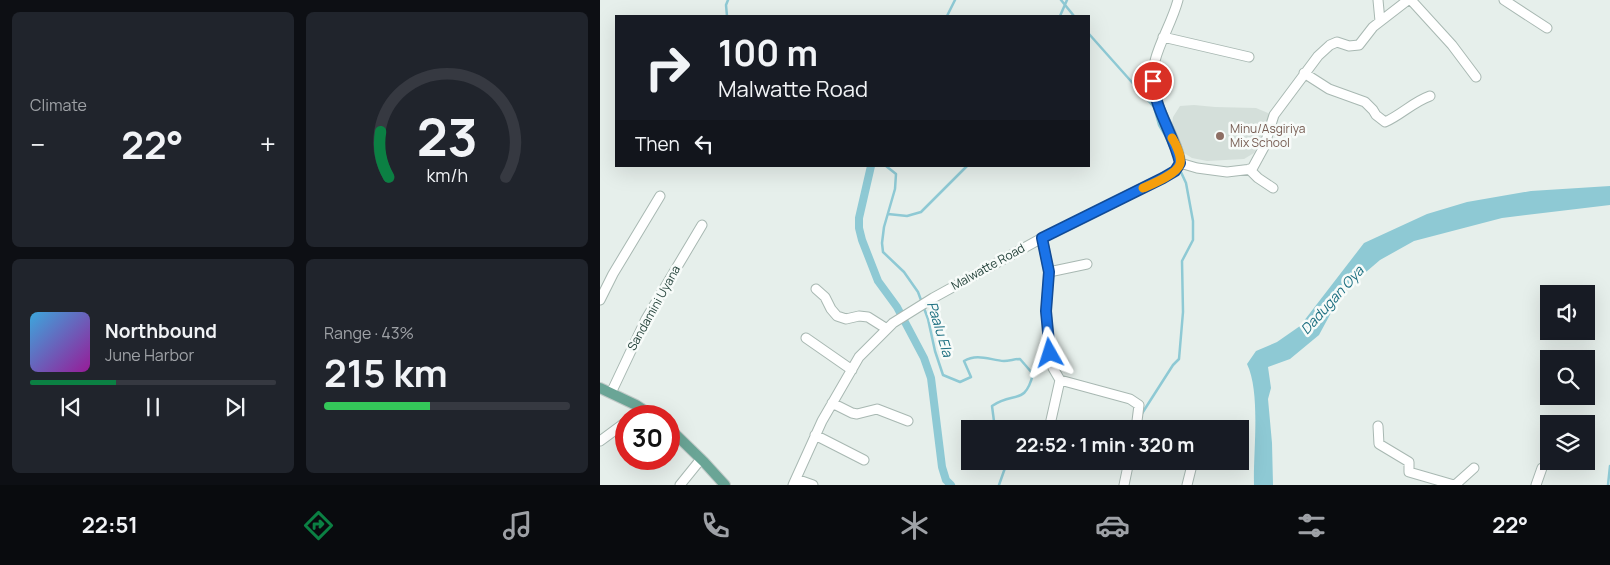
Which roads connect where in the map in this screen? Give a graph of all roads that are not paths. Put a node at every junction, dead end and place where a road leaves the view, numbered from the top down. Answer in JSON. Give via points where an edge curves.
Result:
{"nodes":[{"id":1,"x":1178,"y":0,"type":"edge"},
{"id":2,"x":1378,"y":0,"type":"edge"},
{"id":3,"x":1410,"y":0,"type":"edge"},
{"id":4,"x":1504,"y":0,"type":"edge"},
{"id":5,"x":1380,"y":21,"type":"junction"},
{"id":6,"x":1547,"y":28,"type":"dead end"},
{"id":7,"x":1163,"y":37,"type":"junction"},
{"id":8,"x":1249,"y":57,"type":"dead end"},
{"id":9,"x":1304,"y":73,"type":"junction"},
{"id":10,"x":1476,"y":77,"type":"dead end"},
{"id":11,"x":1430,"y":96,"type":"dead end"},
{"id":12,"x":1180,"y":163,"type":"junction"},
{"id":13,"x":1249,"y":169,"type":"junction"},
{"id":14,"x":1273,"y":188,"type":"dead end"},
{"id":15,"x":660,"y":196,"type":"dead end"},
{"id":16,"x":702,"y":225,"type":"dead end"},
{"id":17,"x":1042,"y":238,"type":"junction"},
{"id":18,"x":1087,"y":264,"type":"dead end"},
{"id":19,"x":1049,"y":272,"type":"junction"},
{"id":20,"x":816,"y":289,"type":"dead end"},
{"id":21,"x":600,"y":300,"type":"edge"},
{"id":22,"x":887,"y":329,"type":"junction"},
{"id":23,"x":806,"y":338,"type":"dead end"},
{"id":24,"x":852,"y":370,"type":"junction"},
{"id":25,"x":1060,"y":380,"type":"junction"},
{"id":26,"x":600,"y":388,"type":"edge"},
{"id":27,"x":611,"y":393,"type":"junction"},
{"id":28,"x":832,"y":403,"type":"junction"},
{"id":29,"x":635,"y":405,"type":"edge"},
{"id":30,"x":1051,"y":420,"type":"edge"},
{"id":31,"x":1137,"y":420,"type":"edge"},
{"id":32,"x":908,"y":421,"type":"dead end"},
{"id":33,"x":1378,"y":426,"type":"dead end"},
{"id":34,"x":615,"y":430,"type":"edge"},
{"id":35,"x":815,"y":435,"type":"junction"},
{"id":36,"x":680,"y":439,"type":"edge"},
{"id":37,"x":600,"y":441,"type":"edge"},
{"id":38,"x":701,"y":459,"type":"junction"},
{"id":39,"x":864,"y":460,"type":"dead end"},
{"id":40,"x":1474,"y":468,"type":"dead end"},
{"id":41,"x":1128,"y":470,"type":"edge"},
{"id":42,"x":1190,"y":470,"type":"edge"},
{"id":43,"x":1541,"y":470,"type":"edge"},
{"id":44,"x":794,"y":482,"type":"edge"},
{"id":45,"x":680,"y":485,"type":"edge"},
{"id":46,"x":724,"y":485,"type":"edge"},
{"id":47,"x":814,"y":485,"type":"edge"},
{"id":48,"x":1125,"y":485,"type":"edge"},
{"id":49,"x":1187,"y":485,"type":"edge"},
{"id":50,"x":1455,"y":485,"type":"edge"},
{"id":51,"x":1536,"y":485,"type":"edge"}],
"edges":[{"from":1,"to":7,"type":"street"},
{"from":2,"to":5,"type":"street"},
{"from":3,"to":5,"type":"street"},
{"from":3,"to":10,"type":"street","via":[[1452,45]]},
{"from":4,"to":6,"type":"street"},
{"from":5,"to":9,"type":"street","via":[[1359,45],[1337,42],[1330,45]]},
{"from":7,"to":8,"type":"street"},
{"from":7,"to":12,"type":"street","via":[[1152,71],[1154,92]]},
{"from":9,"to":11,"type":"street","via":[[1329,89],[1365,102],[1385,122]]},
{"from":9,"to":13,"type":"street","via":[[1274,115],[1264,147]]},
{"from":12,"to":13,"type":"street","via":[[1227,172]]},
{"from":12,"to":17,"type":"street","name":"Malwatte Road","via":[[1175,171],[1163,178]]},
{"from":13,"to":14,"type":"street"},
{"from":15,"to":21,"type":"street","via":[[612,274]]},
{"from":16,"to":27,"type":"street","name":"Sandamini Uyana","via":[[646,319]]},
{"from":17,"to":19,"type":"street"},
{"from":17,"to":22,"type":"street","name":"Malwatte Road","via":[[907,313]]},
{"from":18,"to":19,"type":"street"},
{"from":19,"to":25,"type":"street","via":[[1048,336],[1053,368]]},
{"from":20,"to":22,"type":"street","via":[[837,316],[846,319],[868,317]]},
{"from":22,"to":24,"type":"street","name":"Malwatte Road","via":[[859,357]]},
{"from":23,"to":24,"type":"street"},
{"from":24,"to":28,"type":"street","name":"Malwatte Road"},
{"from":25,"to":30,"type":"street"},
{"from":25,"to":31,"type":"street","via":[[1130,399],[1139,405]]},
{"from":26,"to":27,"type":"main road"},
{"from":27,"to":29,"type":"main road"},
{"from":28,"to":32,"type":"street","via":[[852,413],[877,409]]},
{"from":28,"to":35,"type":"street","name":"Malwatte Road"},
{"from":33,"to":50,"type":"street","via":[[1379,444],[1409,462],[1409,472]]},
{"from":34,"to":37,"type":"street"},
{"from":35,"to":39,"type":"street"},
{"from":35,"to":44,"type":"street","name":"Malwatte Road"},
{"from":36,"to":38,"type":"main road"},
{"from":38,"to":45,"type":"street"},
{"from":38,"to":46,"type":"main road"},
{"from":40,"to":50,"type":"street"},
{"from":41,"to":48,"type":"street"},
{"from":42,"to":49,"type":"street"},
{"from":43,"to":51,"type":"street"},
{"from":44,"to":47,"type":"street"}]}
